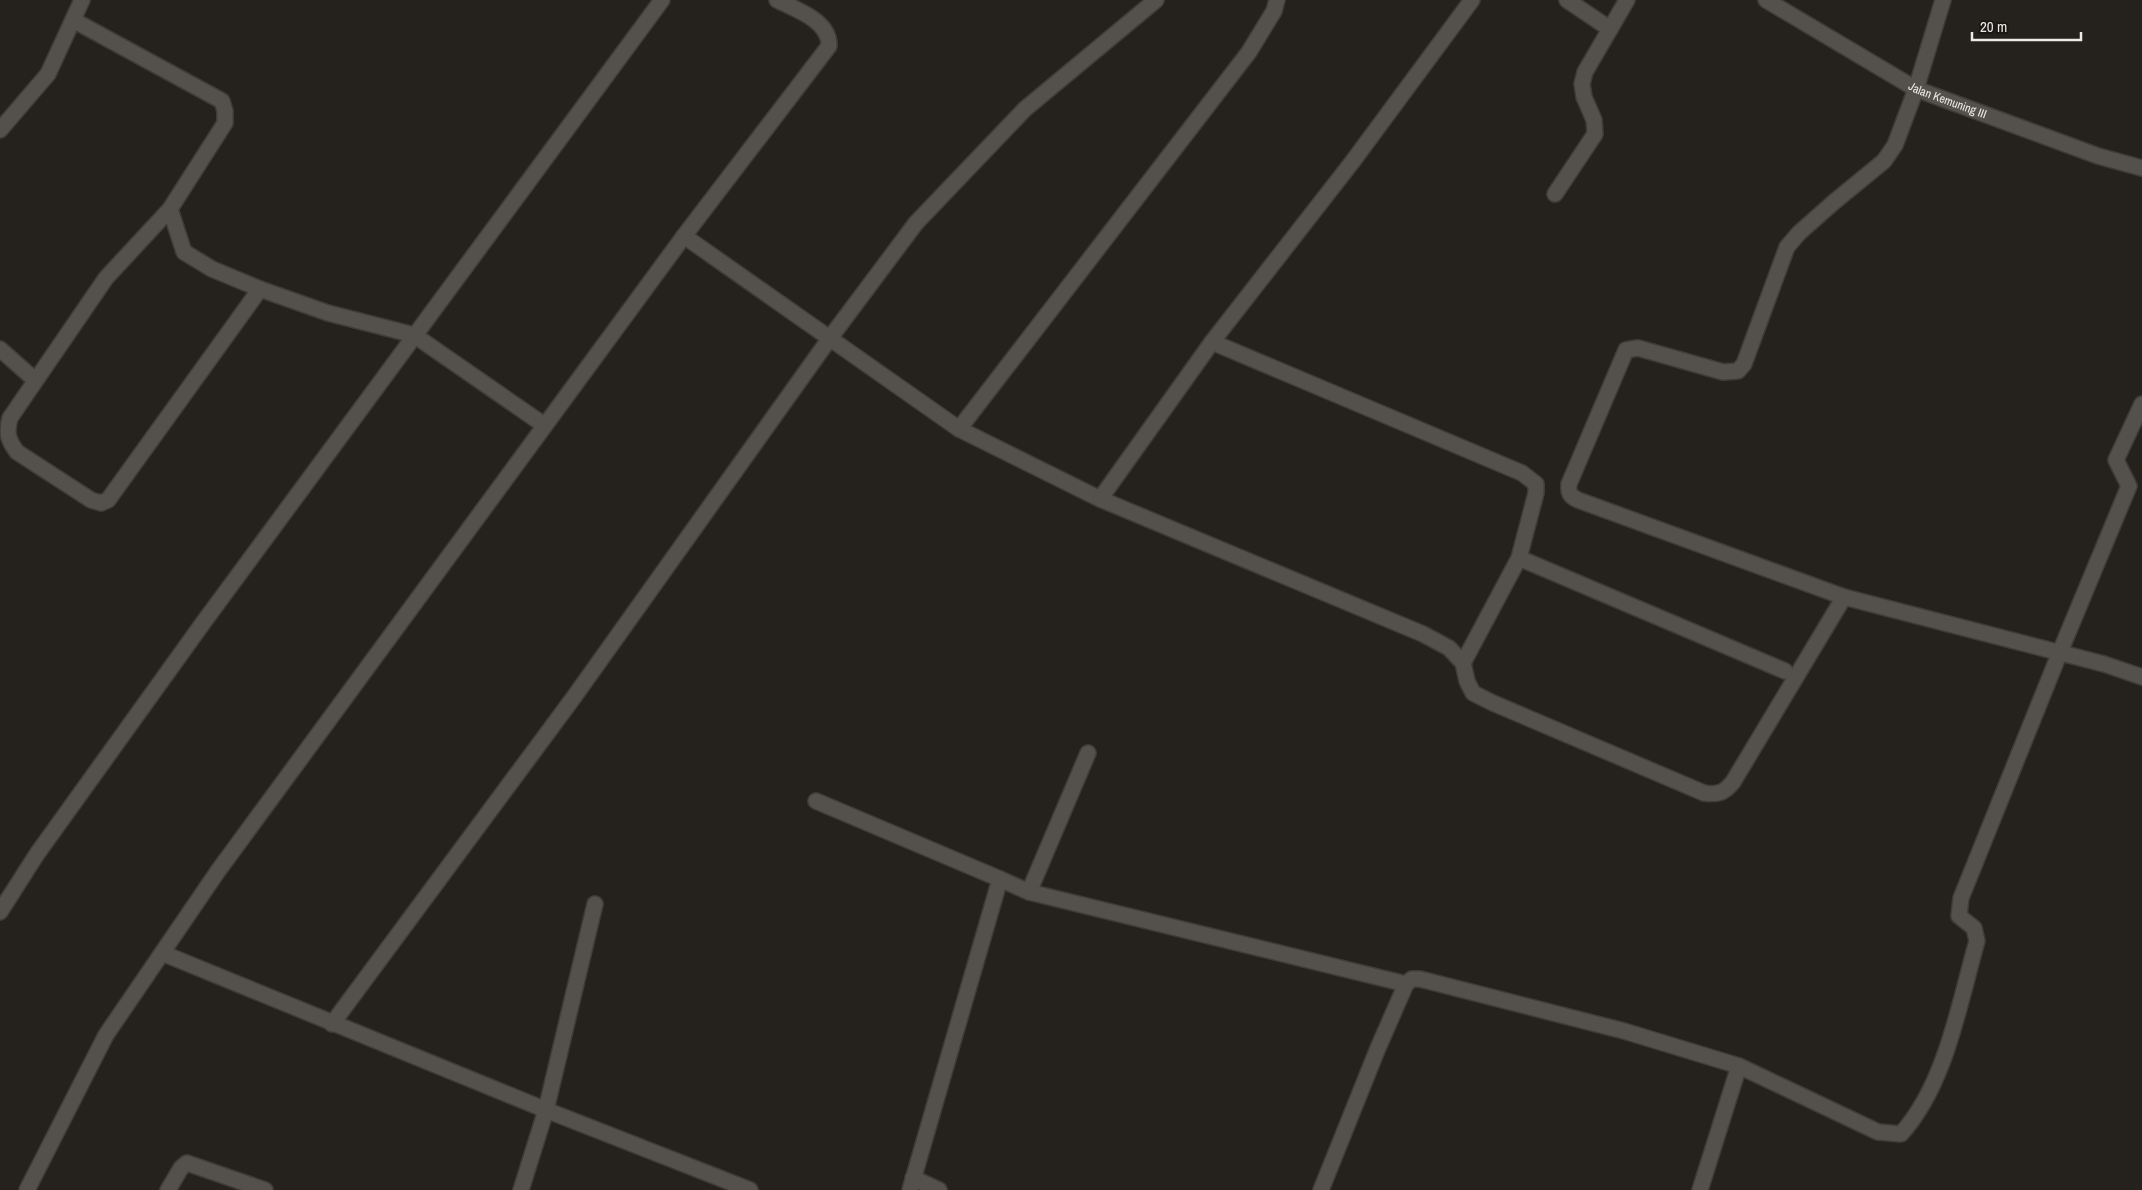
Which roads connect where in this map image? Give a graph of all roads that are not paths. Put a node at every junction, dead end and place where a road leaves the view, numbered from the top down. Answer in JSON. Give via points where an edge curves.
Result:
{"nodes":[{"id":1,"x":82,"y":0,"type":"edge"},
{"id":2,"x":662,"y":0,"type":"edge"},
{"id":3,"x":777,"y":0,"type":"edge"},
{"id":4,"x":1156,"y":0,"type":"edge"},
{"id":5,"x":1277,"y":0,"type":"edge"},
{"id":6,"x":1472,"y":0,"type":"edge"},
{"id":7,"x":1567,"y":0,"type":"edge"},
{"id":8,"x":1627,"y":0,"type":"edge"},
{"id":9,"x":1766,"y":0,"type":"edge"},
{"id":10,"x":1943,"y":0,"type":"edge"},
{"id":11,"x":73,"y":20,"type":"junction"},
{"id":12,"x":1610,"y":29,"type":"junction"},
{"id":13,"x":1916,"y":89,"type":"junction"},
{"id":14,"x":0,"y":130,"type":"edge"},
{"id":15,"x":2142,"y":168,"type":"edge"},
{"id":16,"x":1556,"y":194,"type":"dead end"},
{"id":17,"x":170,"y":210,"type":"junction"},
{"id":18,"x":684,"y":236,"type":"junction"},
{"id":19,"x":260,"y":289,"type":"junction"},
{"id":20,"x":414,"y":335,"type":"junction"},
{"id":21,"x":830,"y":338,"type":"junction"},
{"id":22,"x":1212,"y":342,"type":"junction"},
{"id":23,"x":0,"y":349,"type":"edge"},
{"id":24,"x":35,"y":380,"type":"junction"},
{"id":25,"x":2142,"y":404,"type":"edge"},
{"id":26,"x":544,"y":425,"type":"junction"},
{"id":27,"x":959,"y":429,"type":"junction"},
{"id":28,"x":1100,"y":499,"type":"junction"},
{"id":29,"x":1519,"y":558,"type":"junction"},
{"id":30,"x":1844,"y":597,"type":"junction"},
{"id":31,"x":2060,"y":652,"type":"junction"},
{"id":32,"x":1462,"y":663,"type":"junction"},
{"id":33,"x":1785,"y":671,"type":"dead end"},
{"id":34,"x":2142,"y":677,"type":"edge"},
{"id":35,"x":1088,"y":752,"type":"dead end"},
{"id":36,"x":816,"y":801,"type":"dead end"},
{"id":37,"x":1000,"y":879,"type":"junction"},
{"id":38,"x":1029,"y":892,"type":"junction"},
{"id":39,"x":595,"y":904,"type":"dead end"},
{"id":40,"x":0,"y":912,"type":"edge"},
{"id":41,"x":162,"y":954,"type":"junction"},
{"id":42,"x":1406,"y":984,"type":"junction"},
{"id":43,"x":332,"y":1024,"type":"junction"},
{"id":44,"x":1739,"y":1066,"type":"junction"},
{"id":45,"x":546,"y":1110,"type":"junction"},
{"id":46,"x":911,"y":1184,"type":"edge"},
{"id":47,"x":28,"y":1190,"type":"edge"},
{"id":48,"x":168,"y":1190,"type":"edge"},
{"id":49,"x":265,"y":1190,"type":"edge"},
{"id":50,"x":522,"y":1190,"type":"edge"},
{"id":51,"x":750,"y":1190,"type":"edge"},
{"id":52,"x":939,"y":1190,"type":"edge"},
{"id":53,"x":1321,"y":1190,"type":"edge"},
{"id":54,"x":1700,"y":1190,"type":"edge"}],
"edges":[{"from":1,"to":11,"type":"street"},
{"from":2,"to":20,"type":"street"},
{"from":3,"to":18,"type":"street","via":[[824,28],[829,46]]},
{"from":4,"to":21,"type":"street","via":[[1019,116],[916,223]]},
{"from":5,"to":27,"type":"street","via":[[1274,11],[1249,52]]},
{"from":6,"to":22,"type":"street","via":[[1353,161]]},
{"from":7,"to":12,"type":"street"},
{"from":8,"to":12,"type":"street"},
{"from":9,"to":13,"type":"street","name":"Jalan Kemuning III"},
{"from":10,"to":13,"type":"street"},
{"from":11,"to":14,"type":"street","via":[[48,74]]},
{"from":11,"to":17,"type":"street","via":[[222,100],[225,123]]},
{"from":12,"to":16,"type":"street","via":[[1585,72],[1582,84],[1594,120],[1595,134]]},
{"from":13,"to":15,"type":"street","name":"Jalan Kemuning III","via":[[2089,153]]},
{"from":13,"to":30,"type":"street","via":[[1896,145],[1884,161],[1799,233],[1787,247],[1744,364],[1738,371],[1723,372],[1638,348],[1626,350],[1569,484],[1570,495],[1578,500]]},
{"from":17,"to":19,"type":"street","via":[[184,252],[212,269]]},
{"from":17,"to":24,"type":"street","via":[[106,278]]},
{"from":18,"to":21,"type":"street"},
{"from":18,"to":26,"type":"street"},
{"from":19,"to":20,"type":"street","via":[[328,313]]},
{"from":19,"to":24,"type":"street","via":[[105,502],[91,500],[17,452],[8,441],[10,418]]},
{"from":20,"to":26,"type":"street"},
{"from":20,"to":40,"type":"street","via":[[197,631],[37,854]]},
{"from":21,"to":27,"type":"street"},
{"from":21,"to":43,"type":"street","via":[[574,698]]},
{"from":22,"to":28,"type":"street"},
{"from":22,"to":29,"type":"street","via":[[1531,479],[1536,484],[1536,493]]},
{"from":23,"to":24,"type":"street"},
{"from":25,"to":31,"type":"street","via":[[2116,460],[2129,486]]},
{"from":26,"to":41,"type":"street","via":[[218,871]]},
{"from":27,"to":28,"type":"street"},
{"from":28,"to":32,"type":"street","via":[[1422,634],[1448,648]]},
{"from":29,"to":32,"type":"street"},
{"from":29,"to":33,"type":"street"},
{"from":30,"to":31,"type":"street"},
{"from":30,"to":32,"type":"street","via":[[1733,782],[1716,794],[1704,793],[1473,693]]},
{"from":31,"to":34,"type":"street"},
{"from":31,"to":44,"type":"street","via":[[1961,898],[1959,916],[1974,928],[1977,941],[1939,1073],[1914,1120],[1901,1134],[1878,1132]]},
{"from":35,"to":38,"type":"street"},
{"from":36,"to":37,"type":"street"},
{"from":37,"to":38,"type":"street"},
{"from":37,"to":46,"type":"street"},
{"from":38,"to":42,"type":"street"},
{"from":39,"to":45,"type":"street"},
{"from":41,"to":43,"type":"street"},
{"from":41,"to":47,"type":"street","via":[[106,1035]]},
{"from":42,"to":44,"type":"street","via":[[1412,980],[1429,982],[1624,1031]]},
{"from":42,"to":53,"type":"street"},
{"from":43,"to":45,"type":"street"},
{"from":44,"to":54,"type":"street"},
{"from":45,"to":50,"type":"street"},
{"from":45,"to":51,"type":"street"},
{"from":46,"to":52,"type":"street"},
{"from":48,"to":49,"type":"street","via":[[180,1168],[187,1164]]}]}
